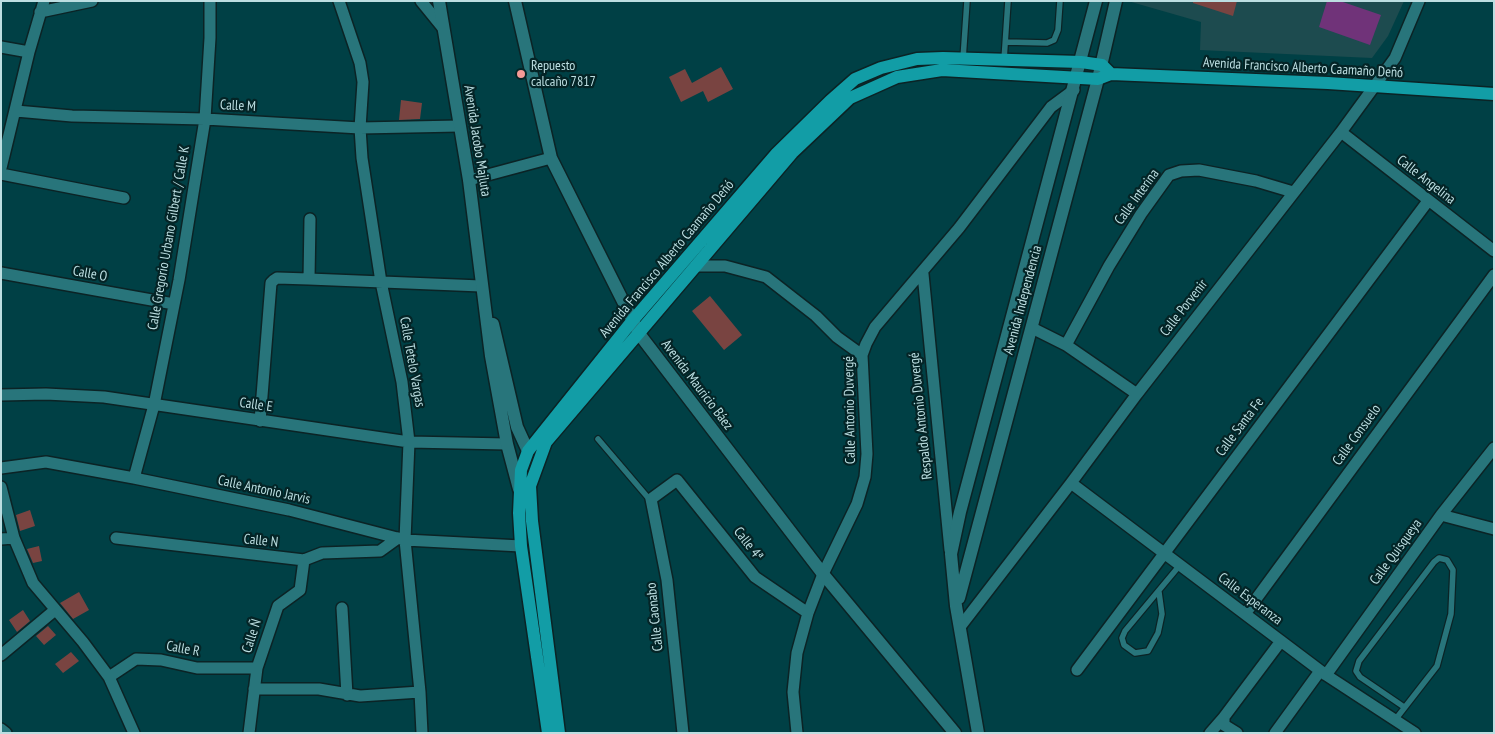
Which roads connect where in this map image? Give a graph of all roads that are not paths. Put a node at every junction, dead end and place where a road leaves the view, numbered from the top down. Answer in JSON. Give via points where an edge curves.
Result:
{"nodes":[{"id":1,"x":92,"y":1,"type":"edge"},
{"id":2,"x":210,"y":1,"type":"edge"},
{"id":3,"x":338,"y":1,"type":"edge"},
{"id":4,"x":421,"y":1,"type":"edge"},
{"id":5,"x":439,"y":1,"type":"edge"},
{"id":6,"x":515,"y":1,"type":"edge"},
{"id":7,"x":967,"y":1,"type":"edge"},
{"id":8,"x":1008,"y":1,"type":"edge"},
{"id":9,"x":1060,"y":1,"type":"edge"},
{"id":10,"x":1096,"y":1,"type":"edge"},
{"id":11,"x":1116,"y":1,"type":"edge"},
{"id":12,"x":1419,"y":1,"type":"edge"},
{"id":13,"x":42,"y":7,"type":"edge"},
{"id":14,"x":443,"y":28,"type":"junction"},
{"id":15,"x":1006,"y":42,"type":"junction"},
{"id":16,"x":1,"y":48,"type":"edge"},
{"id":17,"x":29,"y":52,"type":"junction"},
{"id":18,"x":963,"y":59,"type":"junction"},
{"id":19,"x":1004,"y":60,"type":"junction"},
{"id":20,"x":1081,"y":62,"type":"junction"},
{"id":21,"x":1106,"y":69,"type":"junction"},
{"id":22,"x":1098,"y":79,"type":"junction"},
{"id":23,"x":1076,"y":84,"type":"junction"},
{"id":24,"x":1372,"y":86,"type":"junction"},
{"id":25,"x":1494,"y":93,"type":"edge"},
{"id":26,"x":16,"y":111,"type":"junction"},
{"id":27,"x":205,"y":119,"type":"junction"},
{"id":28,"x":459,"y":126,"type":"junction"},
{"id":29,"x":360,"y":128,"type":"junction"},
{"id":30,"x":1341,"y":132,"type":"junction"},
{"id":31,"x":552,"y":158,"type":"junction"},
{"id":32,"x":1,"y":168,"type":"edge"},
{"id":33,"x":1,"y":174,"type":"edge"},
{"id":34,"x":469,"y":180,"type":"junction"},
{"id":35,"x":1293,"y":192,"type":"junction"},
{"id":36,"x":124,"y":198,"type":"dead end"},
{"id":37,"x":1428,"y":201,"type":"junction"},
{"id":38,"x":310,"y":219,"type":"dead end"},
{"id":39,"x":1494,"y":251,"type":"edge"},
{"id":40,"x":697,"y":266,"type":"junction"},
{"id":41,"x":1,"y":273,"type":"edge"},
{"id":42,"x":922,"y":274,"type":"junction"},
{"id":43,"x":1494,"y":274,"type":"edge"},
{"id":44,"x":309,"y":279,"type":"junction"},
{"id":45,"x":381,"y":282,"type":"junction"},
{"id":46,"x":481,"y":286,"type":"junction"},
{"id":47,"x":174,"y":304,"type":"junction"},
{"id":48,"x":633,"y":320,"type":"junction"},
{"id":49,"x":1032,"y":328,"type":"junction"},
{"id":50,"x":640,"y":334,"type":"junction"},
{"id":51,"x":1066,"y":345,"type":"junction"},
{"id":52,"x":862,"y":355,"type":"junction"},
{"id":53,"x":1137,"y":394,"type":"junction"},
{"id":54,"x":1,"y":396,"type":"edge"},
{"id":55,"x":154,"y":405,"type":"junction"},
{"id":56,"x":260,"y":421,"type":"junction"},
{"id":57,"x":598,"y":439,"type":"dead end"},
{"id":58,"x":409,"y":442,"type":"junction"},
{"id":59,"x":507,"y":444,"type":"junction"},
{"id":60,"x":1494,"y":448,"type":"edge"},
{"id":61,"x":528,"y":451,"type":"junction"},
{"id":62,"x":1,"y":468,"type":"edge"},
{"id":63,"x":134,"y":478,"type":"junction"},
{"id":64,"x":1072,"y":483,"type":"junction"},
{"id":65,"x":1,"y":487,"type":"edge"},
{"id":66,"x":520,"y":493,"type":"junction"},
{"id":67,"x":650,"y":500,"type":"junction"},
{"id":68,"x":1441,"y":515,"type":"junction"},
{"id":69,"x":1494,"y":529,"type":"edge"},
{"id":70,"x":14,"y":538,"type":"junction"},
{"id":71,"x":116,"y":538,"type":"dead end"},
{"id":72,"x":1,"y":539,"type":"edge"},
{"id":73,"x":402,"y":539,"type":"junction"},
{"id":74,"x":521,"y":546,"type":"junction"},
{"id":75,"x":1165,"y":553,"type":"junction"},
{"id":76,"x":951,"y":554,"type":"junction"},
{"id":77,"x":304,"y":560,"type":"junction"},
{"id":78,"x":1180,"y":565,"type":"junction"},
{"id":79,"x":823,"y":574,"type":"junction"},
{"id":80,"x":1159,"y":592,"type":"junction"},
{"id":81,"x":956,"y":606,"type":"junction"},
{"id":82,"x":342,"y":608,"type":"dead end"},
{"id":83,"x":55,"y":610,"type":"junction"},
{"id":84,"x":808,"y":613,"type":"junction"},
{"id":85,"x":1245,"y":614,"type":"junction"},
{"id":86,"x":960,"y":627,"type":"junction"},
{"id":87,"x":1281,"y":641,"type":"junction"},
{"id":88,"x":1,"y":655,"type":"edge"},
{"id":89,"x":257,"y":668,"type":"junction"},
{"id":90,"x":1077,"y":670,"type":"dead end"},
{"id":91,"x":1323,"y":673,"type":"junction"},
{"id":92,"x":108,"y":677,"type":"junction"},
{"id":93,"x":254,"y":689,"type":"junction"},
{"id":94,"x":420,"y":692,"type":"junction"},
{"id":95,"x":347,"y":695,"type":"junction"},
{"id":96,"x":1404,"y":707,"type":"junction"},
{"id":97,"x":1224,"y":717,"type":"junction"},
{"id":98,"x":1395,"y":720,"type":"junction"},
{"id":99,"x":1,"y":729,"type":"edge"},
{"id":100,"x":6,"y":733,"type":"edge"},
{"id":101,"x":134,"y":733,"type":"edge"},
{"id":102,"x":250,"y":733,"type":"edge"},
{"id":103,"x":422,"y":733,"type":"edge"},
{"id":104,"x":548,"y":733,"type":"edge"},
{"id":105,"x":559,"y":733,"type":"edge"},
{"id":106,"x":683,"y":733,"type":"edge"},
{"id":107,"x":797,"y":733,"type":"edge"},
{"id":108,"x":956,"y":733,"type":"edge"},
{"id":109,"x":978,"y":733,"type":"edge"},
{"id":110,"x":1210,"y":733,"type":"edge"},
{"id":111,"x":1237,"y":733,"type":"edge"},
{"id":112,"x":1275,"y":733,"type":"edge"},
{"id":113,"x":1415,"y":733,"type":"edge"}],
"edges":[{"from":1,"to":13,"type":"street"},
{"from":2,"to":27,"type":"street","name":"Calle Gregorio Urbano Gilbert / Calle K"},
{"from":3,"to":29,"type":"street","name":"Calle Tetelo Vargas","via":[[360,63]]},
{"from":4,"to":14,"type":"street"},
{"from":5,"to":14,"type":"main road","name":"Avenida Jacobo Majluta"},
{"from":6,"to":31,"type":"main road","name":"Avenida Mauricio Báez"},
{"from":7,"to":18,"type":"lane"},
{"from":8,"to":15,"type":"lane"},
{"from":9,"to":15,"type":"lane","via":[[1054,40],[1047,43]]},
{"from":10,"to":20,"type":"main road","name":"Avenida Independencia"},
{"from":11,"to":21,"type":"main road"},
{"from":12,"to":24,"type":"street","name":"Calle Porvenir","via":[[1395,58]]},
{"from":13,"to":17,"type":"street"},
{"from":14,"to":28,"type":"main road","name":"Avenida Jacobo Majluta"},
{"from":15,"to":19,"type":"lane"},
{"from":16,"to":17,"type":"street"},
{"from":17,"to":26,"type":"street"},
{"from":18,"to":19,"type":"main road","name":"Avenida Francisco Alberto Caamaño Deñó"},
{"from":18,"to":48,"type":"main road","name":"Avenida Francisco Alberto Caamaño Deñó","via":[[917,59],[855,79],[777,153]]},
{"from":19,"to":20,"type":"main road","name":"Avenida Francisco Alberto Caamaño Deñó"},
{"from":20,"to":21,"type":"main road","name":"Avenida Francisco Alberto Caamaño Deñó"},
{"from":20,"to":23,"type":"main road","name":"Avenida Independencia"},
{"from":21,"to":22,"type":"main road","name":"Avenida Francisco Alberto Caamaño Deñó"},
{"from":21,"to":24,"type":"main road","name":"Avenida Francisco Alberto Caamaño Deñó"},
{"from":22,"to":23,"type":"main road","name":"Avenida Francisco Alberto Caamaño Deñó"},
{"from":22,"to":49,"type":"main road","name":"Avenida Independencia"},
{"from":23,"to":40,"type":"main road","name":"Avenida Francisco Alberto Caamaño Deñó","via":[[942,70],[897,77],[850,98],[792,153]]},
{"from":23,"to":42,"type":"street","name":"Calle Antonio Duvergé","via":[[1052,107]]},
{"from":23,"to":76,"type":"main road","name":"Avenida Independencia"},
{"from":24,"to":25,"type":"main road","name":"Avenida Francisco Alberto Caamaño Deñó"},
{"from":24,"to":30,"type":"street","name":"Calle Porvenir"},
{"from":26,"to":27,"type":"street","name":"Calle M","via":[[72,116]]},
{"from":26,"to":32,"type":"street"},
{"from":27,"to":29,"type":"street","name":"Calle M"},
{"from":27,"to":47,"type":"street","name":"Calle Gregorio Urbano Gilbert / Calle K"},
{"from":28,"to":29,"type":"street","name":"Calle M"},
{"from":28,"to":34,"type":"main road","name":"Avenida Jacobo Majluta"},
{"from":29,"to":45,"type":"street","name":"Calle Tetelo Vargas"},
{"from":30,"to":35,"type":"street","name":"Calle Porvenir"},
{"from":30,"to":37,"type":"street","name":"Calle Angelina"},
{"from":31,"to":34,"type":"street"},
{"from":31,"to":48,"type":"main road","name":"Avenida Mauricio Báez"},
{"from":33,"to":36,"type":"street"},
{"from":34,"to":46,"type":"main road","name":"Avenida Jacobo Majluta"},
{"from":35,"to":51,"type":"street","name":"Calle Interina","via":[[1199,170],[1181,170],[1169,176],[1113,259]]},
{"from":35,"to":53,"type":"street","name":"Calle Porvenir"},
{"from":37,"to":39,"type":"street","name":"Calle Angelina"},
{"from":37,"to":75,"type":"street","name":"Calle Santa Fe"},
{"from":38,"to":44,"type":"street"},
{"from":40,"to":50,"type":"main road","name":"Avenida Francisco Alberto Caamaño Deñó"},
{"from":40,"to":52,"type":"street","via":[[725,266],[766,277],[816,316],[837,338]]},
{"from":41,"to":47,"type":"street","name":"Calle O"},
{"from":42,"to":52,"type":"street","name":"Calle Antonio Duvergé","via":[[875,327]]},
{"from":42,"to":76,"type":"street","name":"Respaldo Antonio Duvergé"},
{"from":43,"to":85,"type":"street","name":"Calle Consuelo"},
{"from":44,"to":45,"type":"street"},
{"from":44,"to":56,"type":"street","via":[[277,278],[271,283]]},
{"from":45,"to":46,"type":"street"},
{"from":45,"to":58,"type":"street","name":"Calle Tetelo Vargas","via":[[402,382]]},
{"from":46,"to":59,"type":"main road","name":"Avenida Jacobo Majluta"},
{"from":46,"to":61,"type":"main road","name":"Avenida Jacobo Majluta","via":[[501,350],[517,427]]},
{"from":47,"to":55,"type":"street","name":"Calle Gregorio Urbano Gilbert / Calle K"},
{"from":48,"to":50,"type":"main road","name":"Avenida Mauricio Báez"},
{"from":48,"to":61,"type":"main road","name":"Avenida Francisco Alberto Caamaño Deñó"},
{"from":49,"to":51,"type":"street"},
{"from":49,"to":81,"type":"main road","name":"Avenida Independencia"},
{"from":50,"to":79,"type":"main road","name":"Avenida Mauricio Báez"},
{"from":50,"to":105,"type":"main road","name":"Avenida Francisco Alberto Caamaño Deñó","via":[[546,442],[530,486]]},
{"from":51,"to":53,"type":"street"},
{"from":52,"to":79,"type":"street","name":"Calle Antonio Duvergé","via":[[867,454],[865,477],[857,504]]},
{"from":53,"to":64,"type":"street","name":"Calle Porvenir"},
{"from":54,"to":55,"type":"street","name":"Calle E","via":[[104,397]]},
{"from":55,"to":56,"type":"street","name":"Calle E"},
{"from":55,"to":63,"type":"street","name":"Calle Gregorio Urbano Gilbert / Calle K"},
{"from":56,"to":58,"type":"street","name":"Calle E"},
{"from":57,"to":67,"type":"lane"},
{"from":58,"to":59,"type":"street","name":"Calle E"},
{"from":58,"to":73,"type":"street","name":"Calle Tetelo Vargas"},
{"from":59,"to":66,"type":"main road","name":"Avenida Jacobo Majluta"},
{"from":60,"to":68,"type":"street","name":"Calle Quisqueya"},
{"from":61,"to":66,"type":"main road","name":"Avenida Francisco Alberto Caamaño Deñó","via":[[521,470]]},
{"from":62,"to":63,"type":"street","name":"Calle Antonio Jarvis","via":[[39,461]]},
{"from":63,"to":73,"type":"street","name":"Calle Antonio Jarvis","via":[[289,510]]},
{"from":64,"to":75,"type":"street","name":"Calle Esperanza"},
{"from":64,"to":86,"type":"street","name":"Calle Porvenir"},
{"from":65,"to":70,"type":"street"},
{"from":66,"to":74,"type":"main road","name":"Avenida Francisco Alberto Caamaño Deñó"},
{"from":67,"to":84,"type":"street","name":"Calle 4ª","via":[[676,480],[755,577]]},
{"from":67,"to":106,"type":"street","name":"Calle Caonabo","via":[[667,580]]},
{"from":68,"to":69,"type":"street"},
{"from":68,"to":91,"type":"street","name":"Calle Quisqueya"},
{"from":70,"to":72,"type":"street"},
{"from":70,"to":83,"type":"street","via":[[33,583]]},
{"from":71,"to":77,"type":"street","name":"Calle N"},
{"from":73,"to":74,"type":"street","name":"Calle Antonio Jarvis"},
{"from":73,"to":77,"type":"street","name":"Calle N","via":[[380,551],[322,553]]},
{"from":73,"to":94,"type":"street","name":"Calle Tetelo Vargas"},
{"from":74,"to":104,"type":"main road","name":"Avenida Francisco Alberto Caamaño Deñó"},
{"from":75,"to":78,"type":"street","name":"Calle Esperanza"},
{"from":75,"to":90,"type":"street","name":"Calle Santa Fe"},
{"from":76,"to":81,"type":"main road","name":"Avenida Independencia"},
{"from":77,"to":89,"type":"street","name":"Calle Ñ","via":[[300,590],[278,606]]},
{"from":78,"to":80,"type":"lane"},
{"from":78,"to":85,"type":"street","name":"Calle Esperanza"},
{"from":79,"to":84,"type":"street","name":"Calle Antonio Duvergé"},
{"from":79,"to":108,"type":"main road","name":"Avenida Mauricio Báez"},
{"from":80,"to":80,"type":"lane","via":[[1122,638],[1124,645],[1135,653],[1148,651],[1158,632],[1162,614]]},
{"from":81,"to":86,"type":"main road","name":"Avenida Independencia"},
{"from":82,"to":95,"type":"street"},
{"from":83,"to":88,"type":"street"},
{"from":83,"to":92,"type":"street"},
{"from":84,"to":107,"type":"street","name":"Calle Antonio Duvergé","via":[[797,653],[794,681]]},
{"from":85,"to":87,"type":"street","name":"Calle Esperanza"},
{"from":86,"to":109,"type":"main road","name":"Avenida Independencia"},
{"from":87,"to":91,"type":"street","name":"Calle Esperanza"},
{"from":87,"to":97,"type":"street"},
{"from":89,"to":92,"type":"street","name":"Calle R","via":[[197,668],[161,660],[136,659]]},
{"from":89,"to":93,"type":"street","name":"Calle Ñ"},
{"from":91,"to":98,"type":"street","name":"Calle Esperanza"},
{"from":91,"to":112,"type":"street","name":"Calle Quisqueya"},
{"from":92,"to":101,"type":"street"},
{"from":93,"to":95,"type":"street","via":[[319,689]]},
{"from":93,"to":102,"type":"street","name":"Calle Ñ"},
{"from":94,"to":95,"type":"street"},
{"from":94,"to":103,"type":"street","name":"Calle Tetelo Vargas"},
{"from":96,"to":96,"type":"lane","via":[[1437,666],[1451,614],[1452,570],[1447,560],[1439,558],[1434,562],[1359,661],[1356,671],[1360,678]]},
{"from":96,"to":98,"type":"lane"},
{"from":97,"to":110,"type":"street"},
{"from":97,"to":111,"type":"street","via":[[1224,725]]},
{"from":98,"to":113,"type":"street","name":"Calle Esperanza"},
{"from":99,"to":100,"type":"street"}]}
